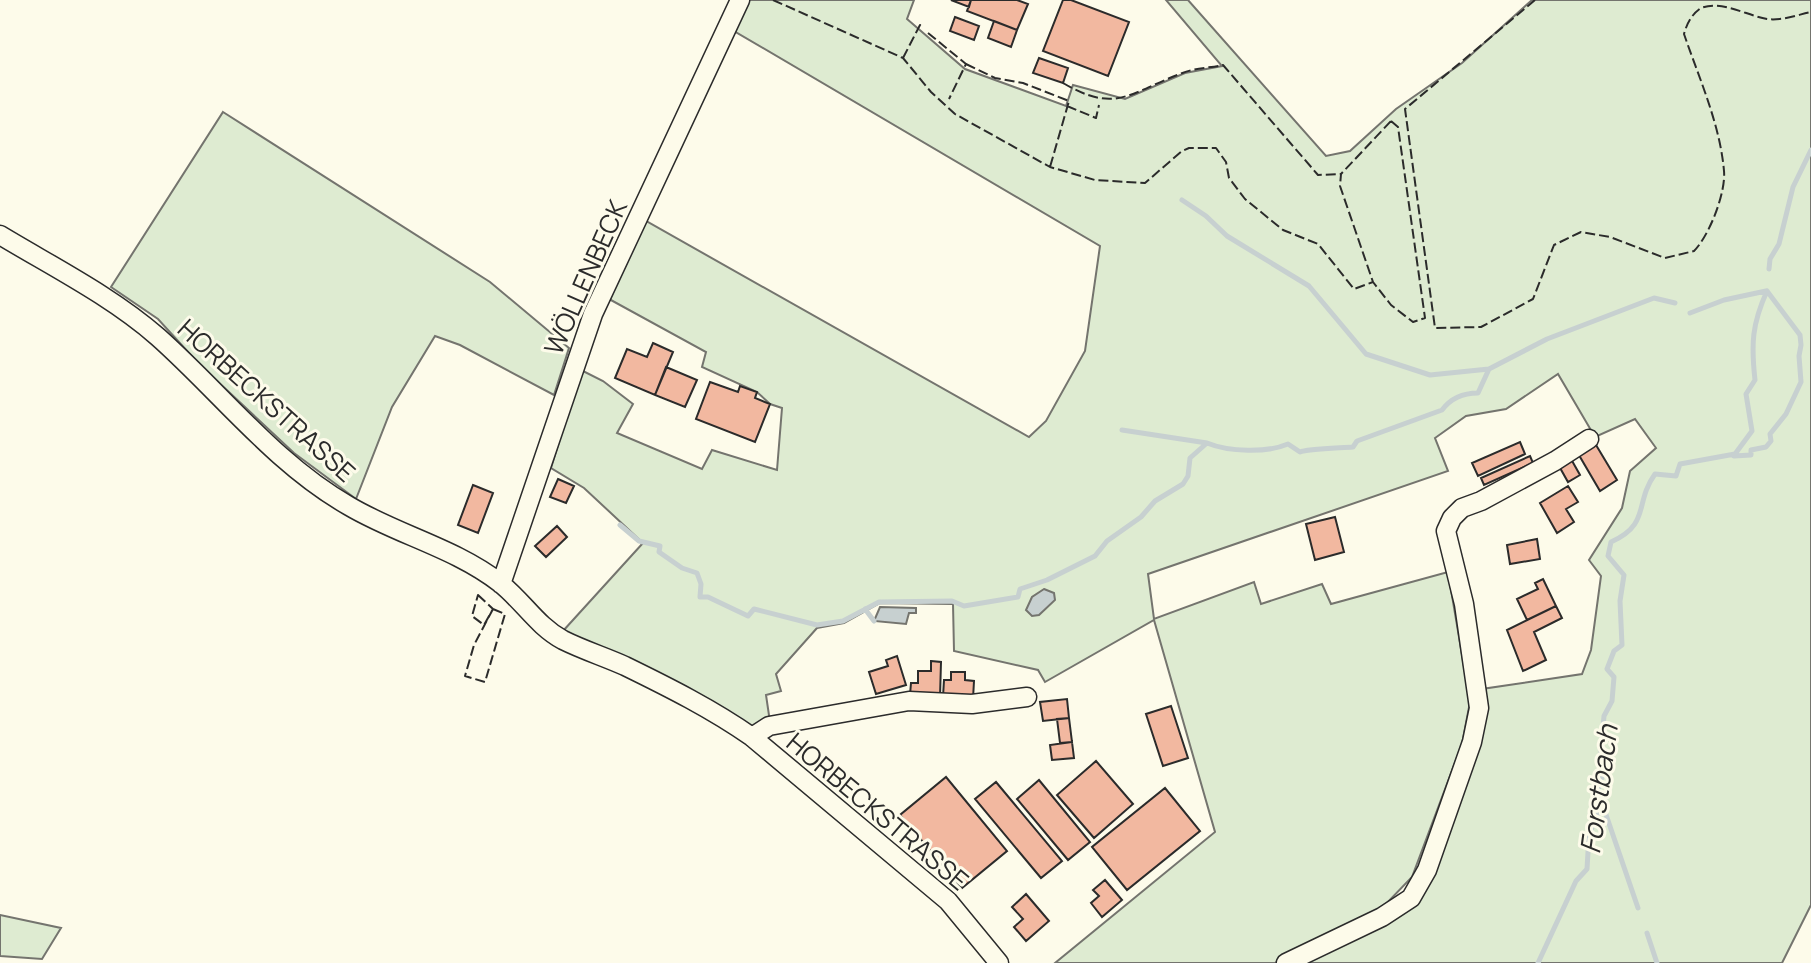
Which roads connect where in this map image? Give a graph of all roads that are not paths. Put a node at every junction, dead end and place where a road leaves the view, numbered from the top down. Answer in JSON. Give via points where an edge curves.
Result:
{"nodes":[{"id":1,"x":740,"y":0,"type":"edge"},
{"id":2,"x":0,"y":235,"type":"edge"},
{"id":3,"x":1589,"y":439,"type":"dead end"},
{"id":4,"x":501,"y":584,"type":"junction"},
{"id":5,"x":1027,"y":697,"type":"dead end"},
{"id":6,"x":752,"y":737,"type":"junction"},
{"id":7,"x":999,"y":963,"type":"edge"},
{"id":8,"x":1286,"y":963,"type":"edge"}],
"edges":[{"from":1,"to":4,"type":"street","name":"WÖLLENBECK","via":[[593,314]]},
{"from":2,"to":4,"type":"street","name":"HORBECKSTRASSE","via":[[128,313],[307,476],[349,506],[461,558]]},
{"from":3,"to":8,"type":"street","via":[[1452,518],[1446,531],[1464,604],[1479,708],[1427,870],[1411,898]]},
{"from":4,"to":6,"type":"street","name":"HORBECKSTRASSE","via":[[537,622],[562,639],[709,709]]},
{"from":5,"to":6,"type":"street","name":"HORBECKSTRASSE","via":[[972,704],[909,701],[769,726]]},
{"from":6,"to":7,"type":"street","name":"HORBECKSTRASSE","via":[[948,901]]}]}
